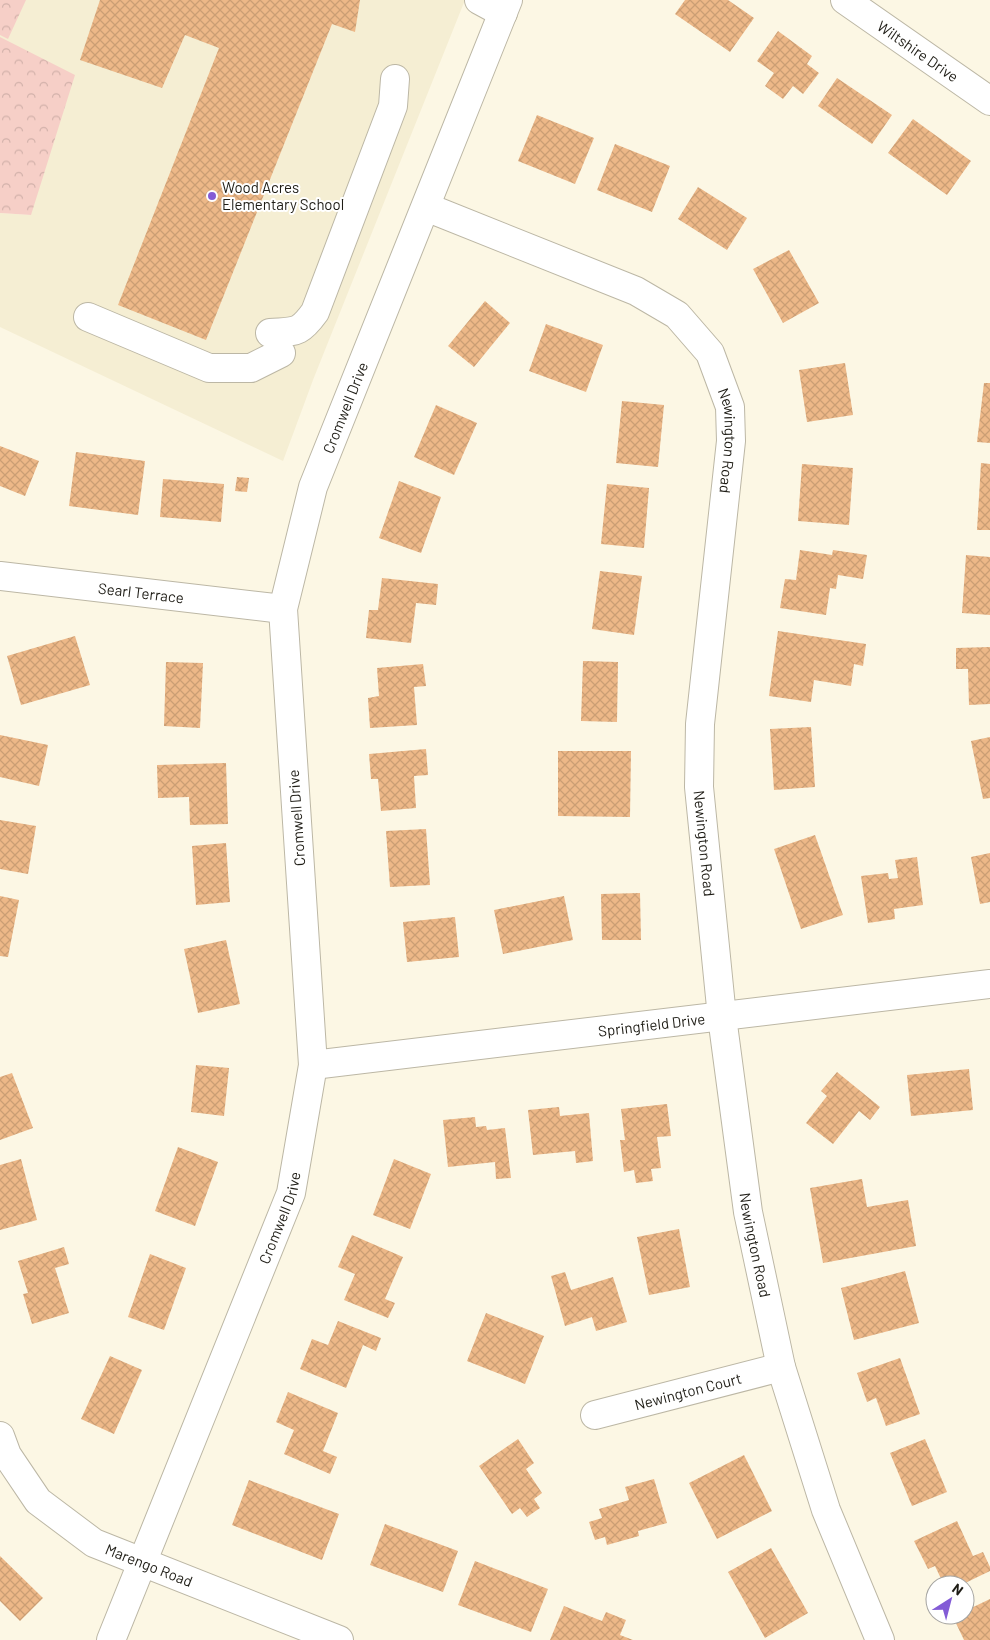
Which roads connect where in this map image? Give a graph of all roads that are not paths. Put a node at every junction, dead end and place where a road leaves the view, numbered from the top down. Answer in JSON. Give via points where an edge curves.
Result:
{"nodes":[{"id":1,"x":479,"y":0,"type":"edge"},
{"id":2,"x":845,"y":0,"type":"edge"},
{"id":3,"x":506,"y":6,"type":"edge"},
{"id":4,"x":395,"y":79,"type":"dead end"},
{"id":5,"x":990,"y":100,"type":"edge"},
{"id":6,"x":426,"y":207,"type":"junction"},
{"id":7,"x":88,"y":317,"type":"dead end"},
{"id":8,"x":0,"y":576,"type":"edge"},
{"id":9,"x":282,"y":609,"type":"junction"},
{"id":10,"x":990,"y":984,"type":"edge"},
{"id":11,"x":722,"y":1017,"type":"junction"},
{"id":12,"x":313,"y":1065,"type":"junction"},
{"id":13,"x":782,"y":1367,"type":"junction"},
{"id":14,"x":595,"y":1415,"type":"dead end"},
{"id":15,"x":0,"y":1436,"type":"edge"},
{"id":16,"x":142,"y":1562,"type":"junction"},
{"id":17,"x":111,"y":1640,"type":"edge"},
{"id":18,"x":339,"y":1640,"type":"edge"},
{"id":19,"x":880,"y":1640,"type":"edge"}],
"edges":[{"from":1,"to":3,"type":"street"},
{"from":2,"to":5,"type":"street","name":"Wiltshire Drive"},
{"from":3,"to":6,"type":"street","name":"Cromwell Drive"},
{"from":4,"to":7,"type":"street","via":[[393,106],[316,312],[305,326],[276,343],[251,368],[209,368]]},
{"from":6,"to":9,"type":"street","name":"Cromwell Drive","via":[[313,487]]},
{"from":6,"to":11,"type":"street","name":"Newington Road","via":[[636,291],[677,315],[714,362],[730,407],[731,441],[700,724],[698,787]]},
{"from":8,"to":9,"type":"street","name":"Searl Terrace"},
{"from":9,"to":12,"type":"street","name":"Cromwell Drive"},
{"from":10,"to":11,"type":"street","name":"Springfield Drive"},
{"from":11,"to":12,"type":"street","name":"Springfield Drive"},
{"from":11,"to":13,"type":"street","name":"Newington Road","via":[[748,1212]]},
{"from":12,"to":16,"type":"street","name":"Cromwell Drive","via":[[291,1192]]},
{"from":13,"to":14,"type":"street","name":"Newington Court"},
{"from":13,"to":19,"type":"street","name":"Newington Road","via":[[826,1510]]},
{"from":15,"to":16,"type":"street","name":"Marengo Road","via":[[7,1455],[38,1501],[94,1544]]},
{"from":16,"to":17,"type":"street","name":"Cromwell Drive"},
{"from":16,"to":18,"type":"street","name":"Marengo Road"}]}
